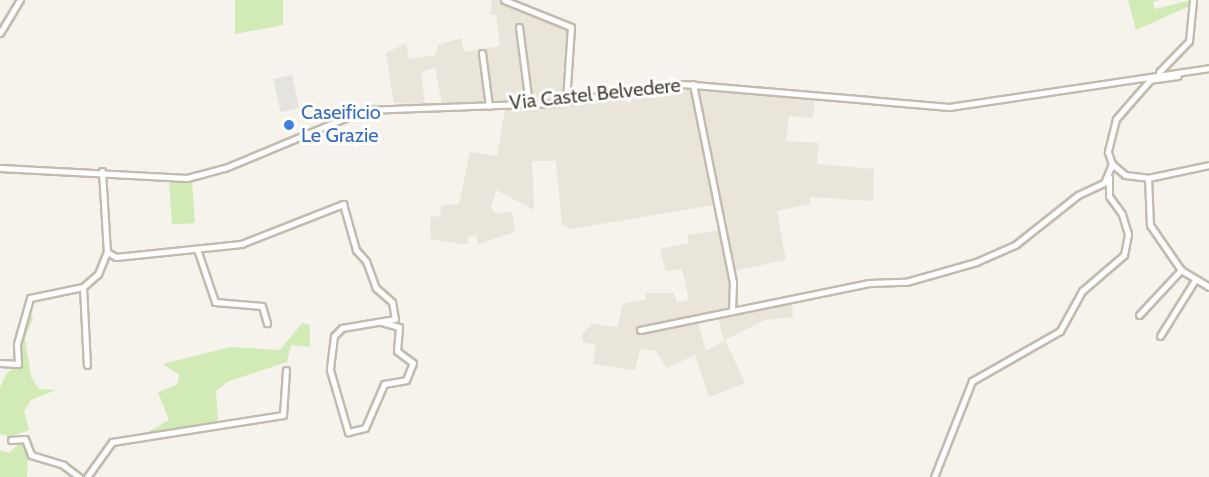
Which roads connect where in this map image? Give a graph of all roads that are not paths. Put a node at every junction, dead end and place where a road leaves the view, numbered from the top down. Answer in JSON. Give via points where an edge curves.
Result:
{"nodes":[{"id":1,"x":20,"y":0,"type":"edge"},
{"id":2,"x":504,"y":0,"type":"edge"},
{"id":3,"x":1193,"y":0,"type":"edge"},
{"id":4,"x":519,"y":27,"type":"dead end"},
{"id":5,"x":0,"y":33,"type":"edge"},
{"id":6,"x":482,"y":52,"type":"dead end"},
{"id":7,"x":1209,"y":70,"type":"edge"},
{"id":8,"x":1164,"y":75,"type":"junction"},
{"id":9,"x":1150,"y":80,"type":"junction"},
{"id":10,"x":1129,"y":81,"type":"junction"},
{"id":11,"x":693,"y":84,"type":"junction"},
{"id":12,"x":566,"y":101,"type":"junction"},
{"id":13,"x":529,"y":104,"type":"junction"},
{"id":14,"x":489,"y":106,"type":"junction"},
{"id":15,"x":1112,"y":164,"type":"junction"},
{"id":16,"x":1209,"y":165,"type":"edge"},
{"id":17,"x":0,"y":168,"type":"edge"},
{"id":18,"x":102,"y":171,"type":"junction"},
{"id":19,"x":1110,"y":176,"type":"junction"},
{"id":20,"x":1148,"y":178,"type":"junction"},
{"id":21,"x":196,"y":249,"type":"junction"},
{"id":22,"x":107,"y":252,"type":"junction"},
{"id":23,"x":1181,"y":270,"type":"junction"},
{"id":24,"x":1195,"y":280,"type":"junction"},
{"id":25,"x":83,"y":287,"type":"junction"},
{"id":26,"x":1209,"y":287,"type":"edge"},
{"id":27,"x":732,"y":310,"type":"junction"},
{"id":28,"x":1139,"y":315,"type":"dead end"},
{"id":29,"x":382,"y":322,"type":"junction"},
{"id":30,"x":267,"y":323,"type":"dead end"},
{"id":31,"x":640,"y":330,"type":"dead end"},
{"id":32,"x":1160,"y":336,"type":"dead end"},
{"id":33,"x":0,"y":363,"type":"edge"},
{"id":34,"x":87,"y":365,"type":"dead end"},
{"id":35,"x":286,"y":370,"type":"dead end"},
{"id":36,"x":11,"y":440,"type":"dead end"},
{"id":37,"x":79,"y":477,"type":"edge"},
{"id":38,"x":87,"y":477,"type":"edge"},
{"id":39,"x":934,"y":477,"type":"edge"}],
"edges":[{"from":1,"to":5,"type":"street"},
{"from":2,"to":12,"type":"street","via":[[572,27]]},
{"from":3,"to":8,"type":"street","via":[[1189,41],[1168,61]]},
{"from":4,"to":13,"type":"street"},
{"from":6,"to":14,"type":"street"},
{"from":7,"to":8,"type":"street"},
{"from":8,"to":9,"type":"street"},
{"from":8,"to":10,"type":"street"},
{"from":9,"to":10,"type":"street"},
{"from":9,"to":15,"type":"street","via":[[1116,119],[1108,152]]},
{"from":10,"to":11,"type":"street","name":"Via Castel Belvedere","via":[[949,107]]},
{"from":11,"to":12,"type":"street","name":"Via Castel Belvedere"},
{"from":11,"to":27,"type":"street","via":[[733,282]]},
{"from":12,"to":13,"type":"street","name":"Via Castel Belvedere"},
{"from":13,"to":14,"type":"street","name":"Via Castel Belvedere"},
{"from":14,"to":18,"type":"street","name":"Via Castel Belvedere","via":[[364,110],[196,176],[160,179]]},
{"from":15,"to":19,"type":"street"},
{"from":15,"to":20,"type":"street","via":[[1125,175]]},
{"from":16,"to":20,"type":"street"},
{"from":17,"to":18,"type":"street","name":"Via Castel Belvedere"},
{"from":18,"to":22,"type":"street"},
{"from":19,"to":27,"type":"street","via":[[1015,245],[976,262],[906,282],[869,283]]},
{"from":19,"to":39,"type":"street","via":[[1109,196],[1122,214],[1128,234],[1124,255],[1082,291],[1060,331],[972,381]]},
{"from":20,"to":23,"type":"street","via":[[1148,222]]},
{"from":21,"to":22,"type":"street","via":[[123,257]]},
{"from":21,"to":29,"type":"street","via":[[254,241],[343,204],[356,250],[366,261],[376,288],[392,302],[395,320]]},
{"from":21,"to":30,"type":"street","via":[[215,302],[262,306]]},
{"from":22,"to":25,"type":"street","via":[[98,274]]},
{"from":23,"to":24,"type":"street"},
{"from":23,"to":28,"type":"street"},
{"from":24,"to":26,"type":"street"},
{"from":24,"to":32,"type":"street"},
{"from":25,"to":33,"type":"street","via":[[30,298],[17,344],[18,364]]},
{"from":25,"to":34,"type":"street"},
{"from":27,"to":31,"type":"street"},
{"from":29,"to":29,"type":"street","via":[[342,328],[334,336],[330,370],[348,432],[365,428],[384,384],[406,380],[413,363],[397,351],[399,327]]},
{"from":35,"to":38,"type":"street","via":[[283,415],[112,442]]},
{"from":36,"to":37,"type":"street","via":[[25,439],[31,455],[63,465]]}]}
